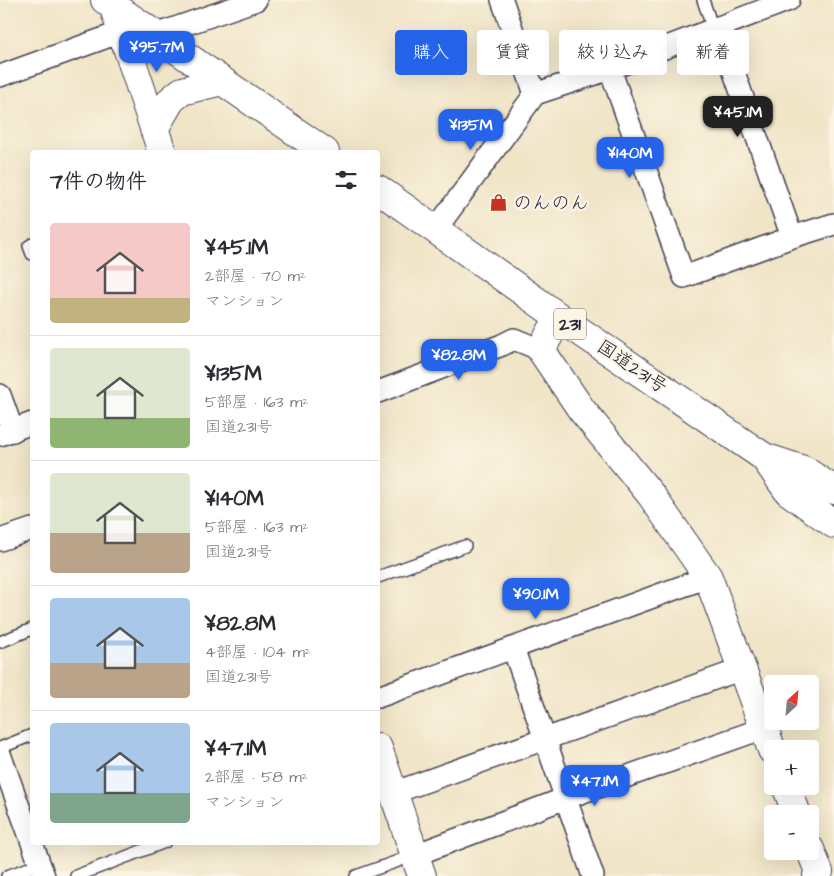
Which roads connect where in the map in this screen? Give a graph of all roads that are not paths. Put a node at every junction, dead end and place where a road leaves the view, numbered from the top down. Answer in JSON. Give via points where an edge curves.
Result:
{"nodes":[{"id":1,"x":256,"y":0,"type":"edge"},
{"id":2,"x":502,"y":0,"type":"edge"},
{"id":3,"x":702,"y":0,"type":"edge"},
{"id":4,"x":789,"y":0,"type":"edge"},
{"id":5,"x":109,"y":3,"type":"edge"},
{"id":6,"x":716,"y":28,"type":"junction"},
{"id":7,"x":121,"y":32,"type":"junction"},
{"id":8,"x":155,"y":35,"type":"junction"},
{"id":9,"x":667,"y":47,"type":"edge"},
{"id":10,"x":592,"y":75,"type":"edge"},
{"id":11,"x":612,"y":75,"type":"edge"},
{"id":12,"x":0,"y":76,"type":"edge"},
{"id":13,"x":222,"y":81,"type":"junction"},
{"id":14,"x":535,"y":94,"type":"junction"},
{"id":15,"x":158,"y":141,"type":"edge"},
{"id":16,"x":322,"y":150,"type":"edge"},
{"id":17,"x":380,"y":190,"type":"edge"},
{"id":18,"x":834,"y":224,"type":"edge"},
{"id":19,"x":436,"y":229,"type":"junction"},
{"id":20,"x":792,"y":237,"type":"junction"},
{"id":21,"x":559,"y":317,"type":"junction"},
{"id":22,"x":541,"y":350,"type":"junction"},
{"id":23,"x":380,"y":391,"type":"edge"},
{"id":24,"x":0,"y":395,"type":"edge"},
{"id":25,"x":30,"y":425,"type":"edge"},
{"id":26,"x":6,"y":433,"type":"edge"},
{"id":27,"x":764,"y":457,"type":"junction"},
{"id":28,"x":834,"y":490,"type":"edge"},
{"id":29,"x":834,"y":524,"type":"edge"},
{"id":30,"x":30,"y":530,"type":"edge"},
{"id":31,"x":0,"y":540,"type":"edge"},
{"id":32,"x":465,"y":546,"type":"dead end"},
{"id":33,"x":380,"y":577,"type":"edge"},
{"id":34,"x":708,"y":577,"type":"junction"},
{"id":35,"x":30,"y":630,"type":"edge"},
{"id":36,"x":0,"y":642,"type":"edge"},
{"id":37,"x":514,"y":648,"type":"junction"},
{"id":38,"x":742,"y":669,"type":"junction"},
{"id":39,"x":380,"y":696,"type":"edge"},
{"id":40,"x":30,"y":736,"type":"edge"},
{"id":41,"x":545,"y":738,"type":"junction"},
{"id":42,"x":768,"y":739,"type":"edge"},
{"id":43,"x":0,"y":748,"type":"edge"},
{"id":44,"x":0,"y":754,"type":"edge"},
{"id":45,"x":380,"y":761,"type":"edge"},
{"id":46,"x":393,"y":793,"type":"junction"},
{"id":47,"x":566,"y":798,"type":"junction"},
{"id":48,"x":30,"y":837,"type":"edge"},
{"id":49,"x":33,"y":845,"type":"edge"},
{"id":50,"x":157,"y":845,"type":"edge"},
{"id":51,"x":418,"y":865,"type":"edge"},
{"id":52,"x":42,"y":870,"type":"edge"},
{"id":53,"x":7,"y":876,"type":"edge"},
{"id":54,"x":76,"y":876,"type":"edge"},
{"id":55,"x":356,"y":876,"type":"edge"},
{"id":56,"x":593,"y":876,"type":"edge"}],
"edges":[{"from":1,"to":8,"type":"street"},
{"from":2,"to":14,"type":"street"},
{"from":3,"to":6,"type":"lane"},
{"from":4,"to":6,"type":"street"},
{"from":5,"to":7,"type":"main road"},
{"from":5,"to":8,"type":"main road"},
{"from":6,"to":9,"type":"street"},
{"from":6,"to":20,"type":"street"},
{"from":7,"to":12,"type":"street"},
{"from":7,"to":15,"type":"main road"},
{"from":8,"to":13,"type":"main road"},
{"from":10,"to":14,"type":"street"},
{"from":11,"to":20,"type":"street","via":[[684,277]]},
{"from":13,"to":15,"type":"main road","via":[[182,91],[170,100]]},
{"from":13,"to":16,"type":"main road"},
{"from":14,"to":19,"type":"street"},
{"from":17,"to":19,"type":"main road","name":"国道231号","number":"231"},
{"from":18,"to":20,"type":"street"},
{"from":19,"to":21,"type":"main road","name":"国道231号","number":"231"},
{"from":21,"to":22,"type":"main road"},
{"from":21,"to":27,"type":"main road","name":"国道231号","number":"231"},
{"from":22,"to":23,"type":"street","via":[[514,339]]},
{"from":22,"to":34,"type":"main road","via":[[581,409],[651,496]]},
{"from":24,"to":26,"type":"street"},
{"from":25,"to":26,"type":"street"},
{"from":27,"to":28,"type":"main road","name":"国道231号","number":"231","via":[[804,470]]},
{"from":27,"to":29,"type":"main road","name":"国道231号","number":"231","via":[[788,492]]},
{"from":30,"to":31,"type":"street"},
{"from":32,"to":33,"type":"lane"},
{"from":34,"to":37,"type":"street"},
{"from":34,"to":38,"type":"main road"},
{"from":35,"to":36,"type":"lane"},
{"from":37,"to":39,"type":"street"},
{"from":37,"to":41,"type":"street"},
{"from":38,"to":41,"type":"street"},
{"from":38,"to":42,"type":"main road"},
{"from":40,"to":43,"type":"lane"},
{"from":41,"to":46,"type":"street"},
{"from":41,"to":47,"type":"street"},
{"from":42,"to":47,"type":"street"},
{"from":44,"to":48,"type":"street"},
{"from":45,"to":46,"type":"main road"},
{"from":46,"to":51,"type":"main road"},
{"from":47,"to":51,"type":"street"},
{"from":47,"to":56,"type":"street"},
{"from":49,"to":52,"type":"street"},
{"from":50,"to":54,"type":"lane"},
{"from":51,"to":55,"type":"lane"},
{"from":52,"to":53,"type":"lane"}]}
